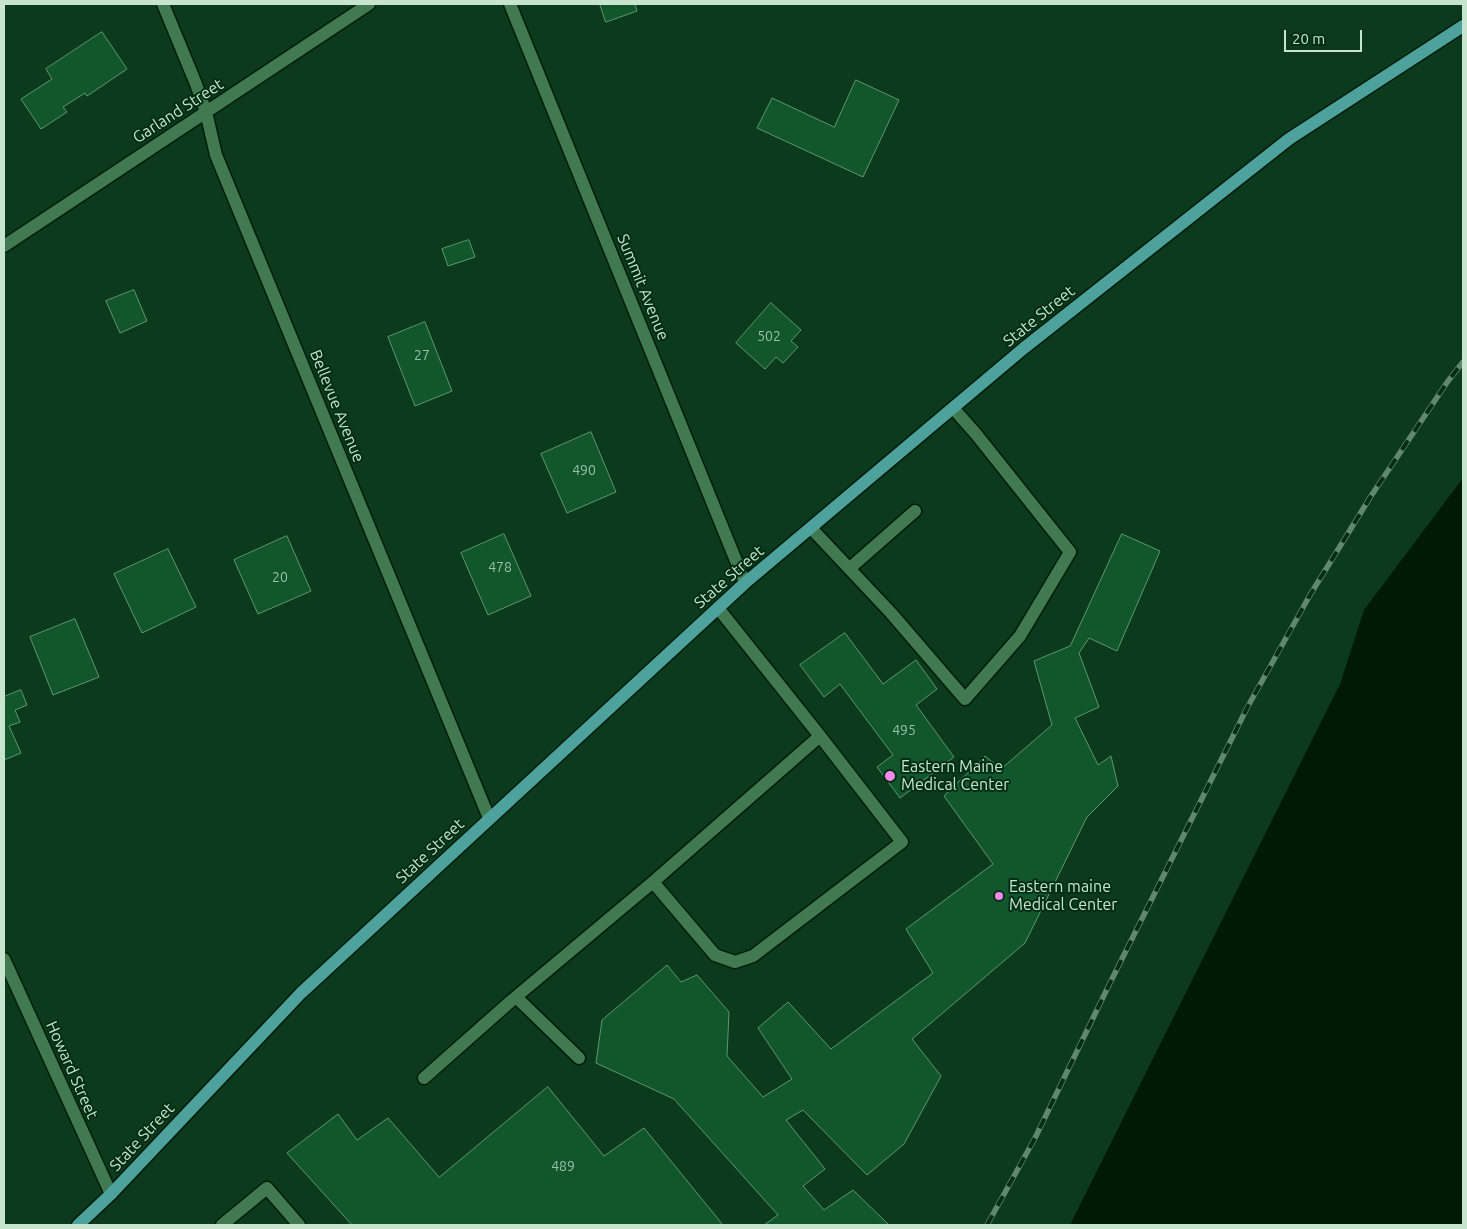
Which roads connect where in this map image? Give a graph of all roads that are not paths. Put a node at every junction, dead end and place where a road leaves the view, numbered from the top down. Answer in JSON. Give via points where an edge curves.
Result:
{"nodes":[{"id":1,"x":163,"y":4,"type":"edge"},
{"id":2,"x":369,"y":4,"type":"edge"},
{"id":3,"x":510,"y":4,"type":"edge"},
{"id":4,"x":1463,"y":26,"type":"edge"},
{"id":5,"x":206,"y":112,"type":"junction"},
{"id":6,"x":4,"y":246,"type":"edge"},
{"id":7,"x":953,"y":408,"type":"junction"},
{"id":8,"x":915,"y":511,"type":"dead end"},
{"id":9,"x":811,"y":528,"type":"junction"},
{"id":10,"x":850,"y":568,"type":"junction"},
{"id":11,"x":745,"y":583,"type":"junction"},
{"id":12,"x":718,"y":608,"type":"junction"},
{"id":13,"x":820,"y":736,"type":"junction"},
{"id":14,"x":489,"y":818,"type":"junction"},
{"id":15,"x":653,"y":882,"type":"junction"},
{"id":16,"x":4,"y":959,"type":"edge"},
{"id":17,"x":516,"y":997,"type":"junction"},
{"id":18,"x":579,"y":1058,"type":"dead end"},
{"id":19,"x":424,"y":1078,"type":"dead end"},
{"id":20,"x":111,"y":1194,"type":"junction"},
{"id":21,"x":78,"y":1225,"type":"edge"},
{"id":22,"x":222,"y":1225,"type":"edge"},
{"id":23,"x":299,"y":1225,"type":"edge"}],
"edges":[{"from":1,"to":5,"type":"street","name":"Bellevue Avenue"},
{"from":2,"to":5,"type":"street","name":"Garland Street"},
{"from":3,"to":11,"type":"street","name":"Summit Avenue"},
{"from":4,"to":7,"type":"main road","name":"State Street","via":[[1289,139]]},
{"from":5,"to":6,"type":"street","name":"Garland Street"},
{"from":5,"to":14,"type":"street","name":"Bellevue Avenue","via":[[216,155]]},
{"from":7,"to":9,"type":"main road","name":"State Street"},
{"from":7,"to":10,"type":"street","via":[[1070,552],[1020,636],[966,699]]},
{"from":8,"to":10,"type":"street"},
{"from":9,"to":10,"type":"street"},
{"from":9,"to":11,"type":"main road","name":"State Street"},
{"from":11,"to":12,"type":"main road","name":"State Street"},
{"from":12,"to":13,"type":"street"},
{"from":12,"to":14,"type":"main road","name":"State Street"},
{"from":13,"to":15,"type":"street"},
{"from":13,"to":15,"type":"street","via":[[902,842],[753,956],[735,962],[715,955]]},
{"from":14,"to":20,"type":"main road","name":"State Street","via":[[301,993]]},
{"from":15,"to":17,"type":"street"},
{"from":16,"to":20,"type":"street","name":"Howard Street"},
{"from":17,"to":18,"type":"street"},
{"from":17,"to":19,"type":"street"},
{"from":20,"to":21,"type":"main road","name":"State Street"},
{"from":22,"to":23,"type":"street","via":[[267,1188]]}]}
